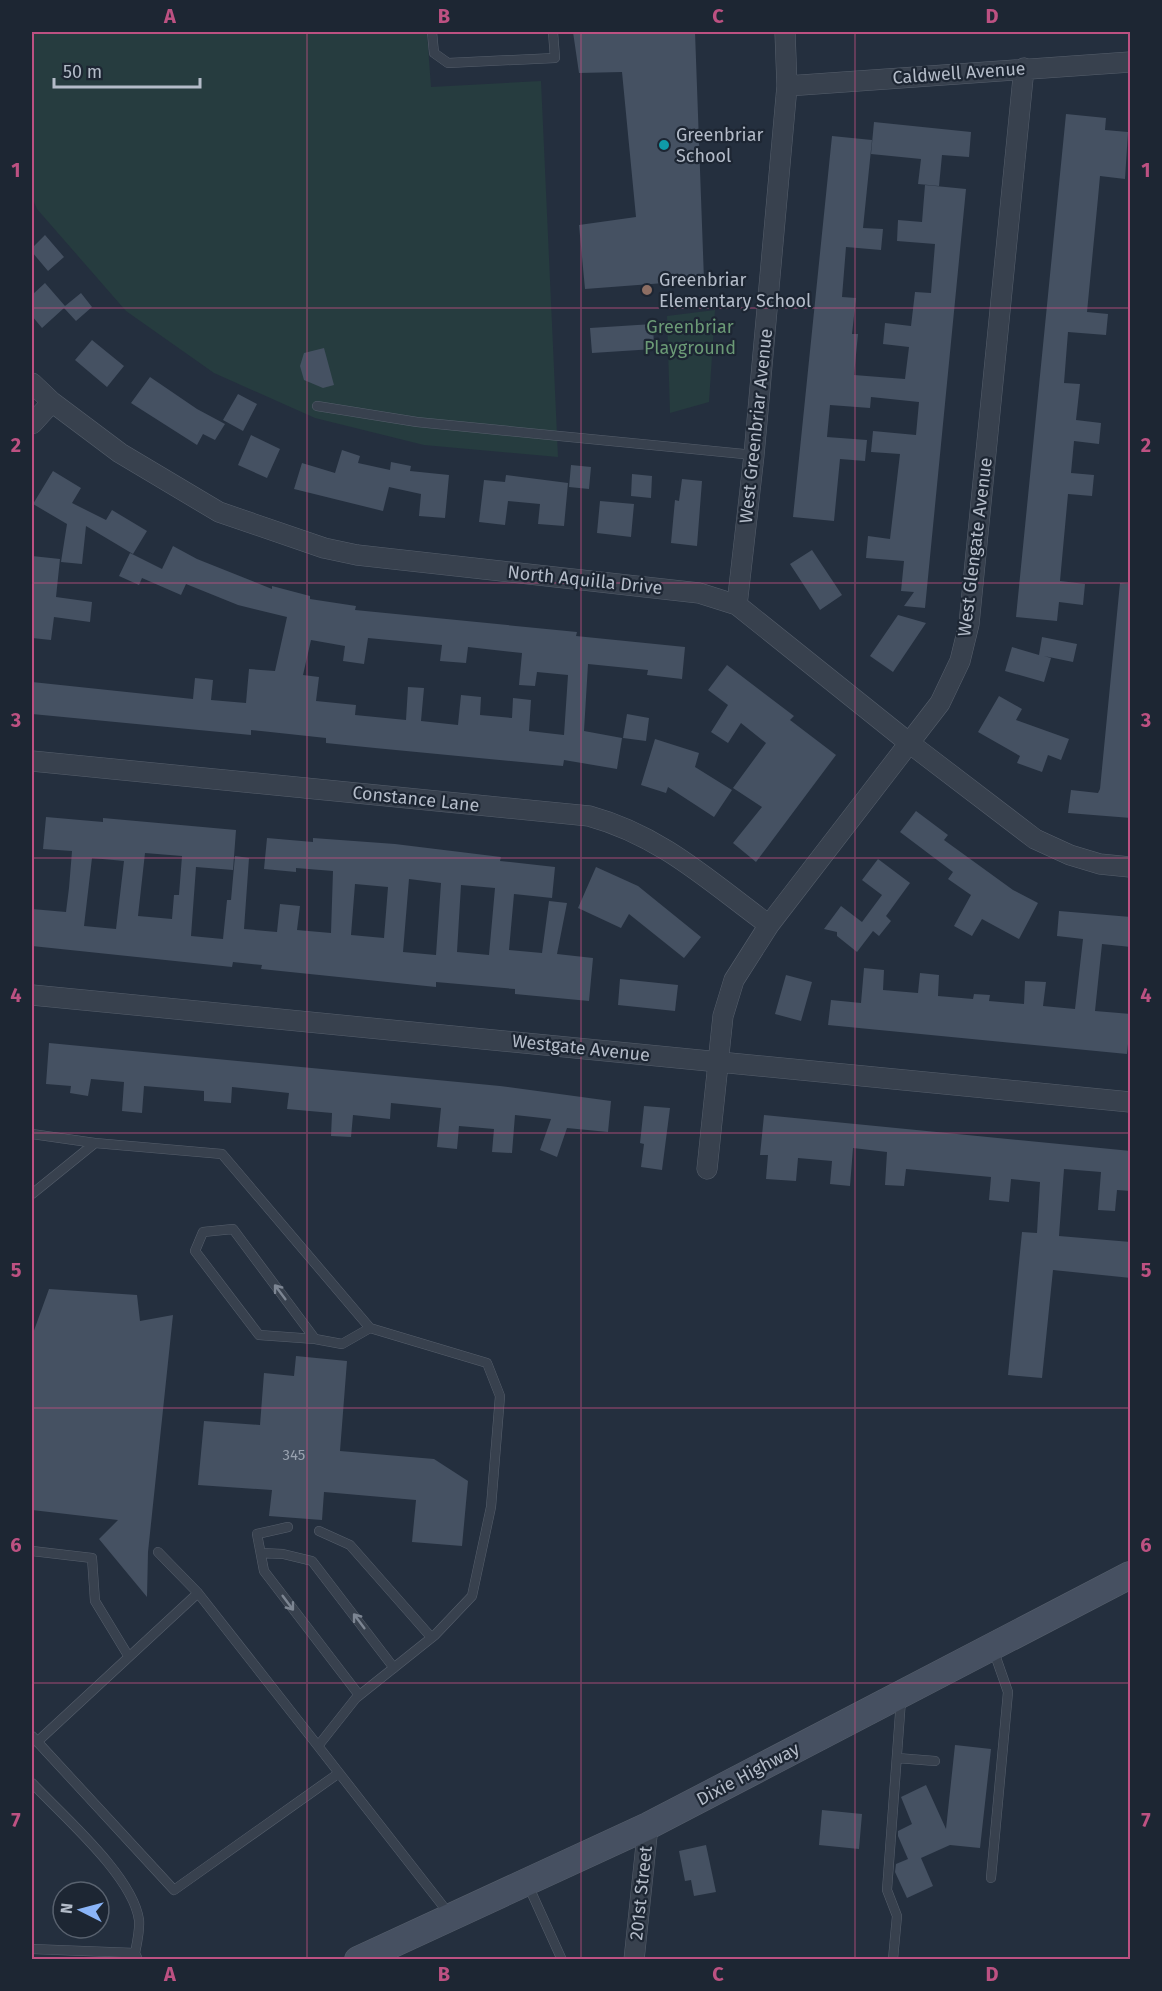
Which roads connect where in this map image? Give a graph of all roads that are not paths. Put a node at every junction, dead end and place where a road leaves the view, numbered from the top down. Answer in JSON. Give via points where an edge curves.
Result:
{"nodes":[{"id":1,"x":432,"y":32,"type":"edge"},
{"id":2,"x":553,"y":32,"type":"edge"},
{"id":3,"x":785,"y":32,"type":"edge"},
{"id":4,"x":1131,"y":62,"type":"edge"},
{"id":5,"x":1024,"y":68,"type":"junction"},
{"id":6,"x":787,"y":86,"type":"junction"},
{"id":7,"x":32,"y":383,"type":"edge"},
{"id":8,"x":52,"y":402,"type":"junction"},
{"id":9,"x":317,"y":406,"type":"dead end"},
{"id":10,"x":32,"y":424,"type":"edge"},
{"id":11,"x":754,"y":455,"type":"junction"},
{"id":12,"x":737,"y":605,"type":"junction"},
{"id":13,"x":908,"y":742,"type":"junction"},
{"id":14,"x":32,"y":761,"type":"edge"},
{"id":15,"x":1131,"y":867,"type":"edge"},
{"id":16,"x":769,"y":925,"type":"junction"},
{"id":17,"x":32,"y":995,"type":"edge"},
{"id":18,"x":719,"y":1062,"type":"junction"},
{"id":19,"x":1131,"y":1102,"type":"edge"},
{"id":20,"x":32,"y":1135,"type":"edge"},
{"id":21,"x":95,"y":1143,"type":"junction"},
{"id":22,"x":707,"y":1168,"type":"dead end"},
{"id":23,"x":32,"y":1194,"type":"edge"},
{"id":24,"x":370,"y":1328,"type":"junction"},
{"id":25,"x":315,"y":1339,"type":"junction"},
{"id":26,"x":288,"y":1527,"type":"dead end"},
{"id":27,"x":320,"y":1531,"type":"dead end"},
{"id":28,"x":32,"y":1551,"type":"edge"},
{"id":29,"x":158,"y":1552,"type":"dead end"},
{"id":30,"x":261,"y":1553,"type":"junction"},
{"id":31,"x":1130,"y":1575,"type":"edge"},
{"id":32,"x":198,"y":1593,"type":"junction"},
{"id":33,"x":432,"y":1637,"type":"junction"},
{"id":34,"x":992,"y":1647,"type":"junction"},
{"id":35,"x":129,"y":1657,"type":"junction"},
{"id":36,"x":394,"y":1668,"type":"junction"},
{"id":37,"x":902,"y":1694,"type":"junction"},
{"id":38,"x":359,"y":1695,"type":"junction"},
{"id":39,"x":34,"y":1739,"type":"edge"},
{"id":40,"x":318,"y":1746,"type":"junction"},
{"id":41,"x":897,"y":1758,"type":"junction"},
{"id":42,"x":935,"y":1761,"type":"dead end"},
{"id":43,"x":339,"y":1773,"type":"junction"},
{"id":44,"x":32,"y":1783,"type":"edge"},
{"id":45,"x":648,"y":1826,"type":"junction"},
{"id":46,"x":992,"y":1878,"type":"dead end"},
{"id":47,"x":527,"y":1882,"type":"junction"},
{"id":48,"x":452,"y":1916,"type":"junction"},
{"id":49,"x":32,"y":1949,"type":"edge"},
{"id":50,"x":137,"y":1956,"type":"edge"},
{"id":51,"x":358,"y":1959,"type":"edge"},
{"id":52,"x":562,"y":1959,"type":"edge"},
{"id":53,"x":634,"y":1959,"type":"edge"},
{"id":54,"x":893,"y":1959,"type":"edge"}],
"edges":[{"from":1,"to":2,"type":"lane","via":[[434,53],[448,63],[555,58]]},
{"from":3,"to":6,"type":"street","name":"West Greenbriar Avenue"},
{"from":4,"to":5,"type":"street","name":"Caldwell Avenue"},
{"from":5,"to":6,"type":"street","name":"Caldwell Avenue"},
{"from":5,"to":13,"type":"street","name":"West Glengate Avenue","via":[[969,624],[960,661],[940,703]]},
{"from":6,"to":11,"type":"street","name":"West Greenbriar Avenue"},
{"from":7,"to":8,"type":"street","name":"North Aquilla Drive"},
{"from":8,"to":10,"type":"street"},
{"from":8,"to":12,"type":"street","name":"North Aquilla Drive","via":[[120,453],[219,512],[324,548],[357,555],[699,593]]},
{"from":9,"to":11,"type":"lane","via":[[417,422]]},
{"from":11,"to":12,"type":"street","name":"West Greenbriar Avenue"},
{"from":12,"to":13,"type":"street","name":"North Aquilla Drive"},
{"from":13,"to":15,"type":"street","name":"North Aquilla Drive","via":[[1035,839],[1100,864]]},
{"from":13,"to":16,"type":"street","name":"West Glengate Avenue"},
{"from":14,"to":16,"type":"street","name":"Constance Lane","via":[[589,816],[615,823],[663,847]]},
{"from":16,"to":18,"type":"street","name":"West Glengate Avenue","via":[[734,981],[723,1017]]},
{"from":17,"to":18,"type":"street","name":"Westgate Avenue"},
{"from":18,"to":19,"type":"street","name":"Westgate Avenue"},
{"from":18,"to":22,"type":"street","name":"West Glengate Avenue"},
{"from":20,"to":21,"type":"lane"},
{"from":21,"to":23,"type":"lane"},
{"from":21,"to":24,"type":"lane","via":[[222,1154]]},
{"from":24,"to":25,"type":"lane","via":[[342,1344]]},
{"from":24,"to":33,"type":"lane","via":[[487,1363],[500,1396],[491,1507],[472,1596]]},
{"from":25,"to":25,"type":"lane","one_way":true,"via":[[232,1229],[202,1232],[195,1251],[259,1335]]},
{"from":26,"to":30,"type":"lane","via":[[257,1534]]},
{"from":27,"to":33,"type":"lane","via":[[350,1545]]},
{"from":28,"to":35,"type":"lane","via":[[92,1558],[95,1601]]},
{"from":29,"to":32,"type":"lane"},
{"from":36,"to":30,"type":"lane","one_way":true,"via":[[312,1561]]},
{"from":30,"to":38,"type":"lane","one_way":true,"via":[[264,1571]]},
{"from":31,"to":34,"type":"main road","name":"Dixie Highway"},
{"from":32,"to":35,"type":"lane"},
{"from":32,"to":40,"type":"lane"},
{"from":33,"to":36,"type":"lane"},
{"from":34,"to":37,"type":"main road","name":"Dixie Highway"},
{"from":34,"to":46,"type":"lane","via":[[1008,1692]]},
{"from":35,"to":39,"type":"lane"},
{"from":36,"to":38,"type":"lane"},
{"from":37,"to":41,"type":"lane"},
{"from":37,"to":45,"type":"main road","name":"Dixie Highway"},
{"from":38,"to":40,"type":"lane"},
{"from":39,"to":43,"type":"lane","via":[[174,1890]]},
{"from":40,"to":43,"type":"lane"},
{"from":41,"to":42,"type":"lane"},
{"from":41,"to":54,"type":"lane","via":[[887,1890],[897,1916]]},
{"from":43,"to":48,"type":"lane"},
{"from":44,"to":50,"type":"lane","via":[[132,1895],[139,1922]]},
{"from":45,"to":47,"type":"main road","name":"Dixie Highway"},
{"from":45,"to":53,"type":"street","name":"201st Street"},
{"from":47,"to":48,"type":"main road","name":"Dixie Highway"},
{"from":47,"to":52,"type":"lane"},
{"from":48,"to":51,"type":"main road","name":"Dixie Highway"},
{"from":49,"to":50,"type":"lane"}]}
